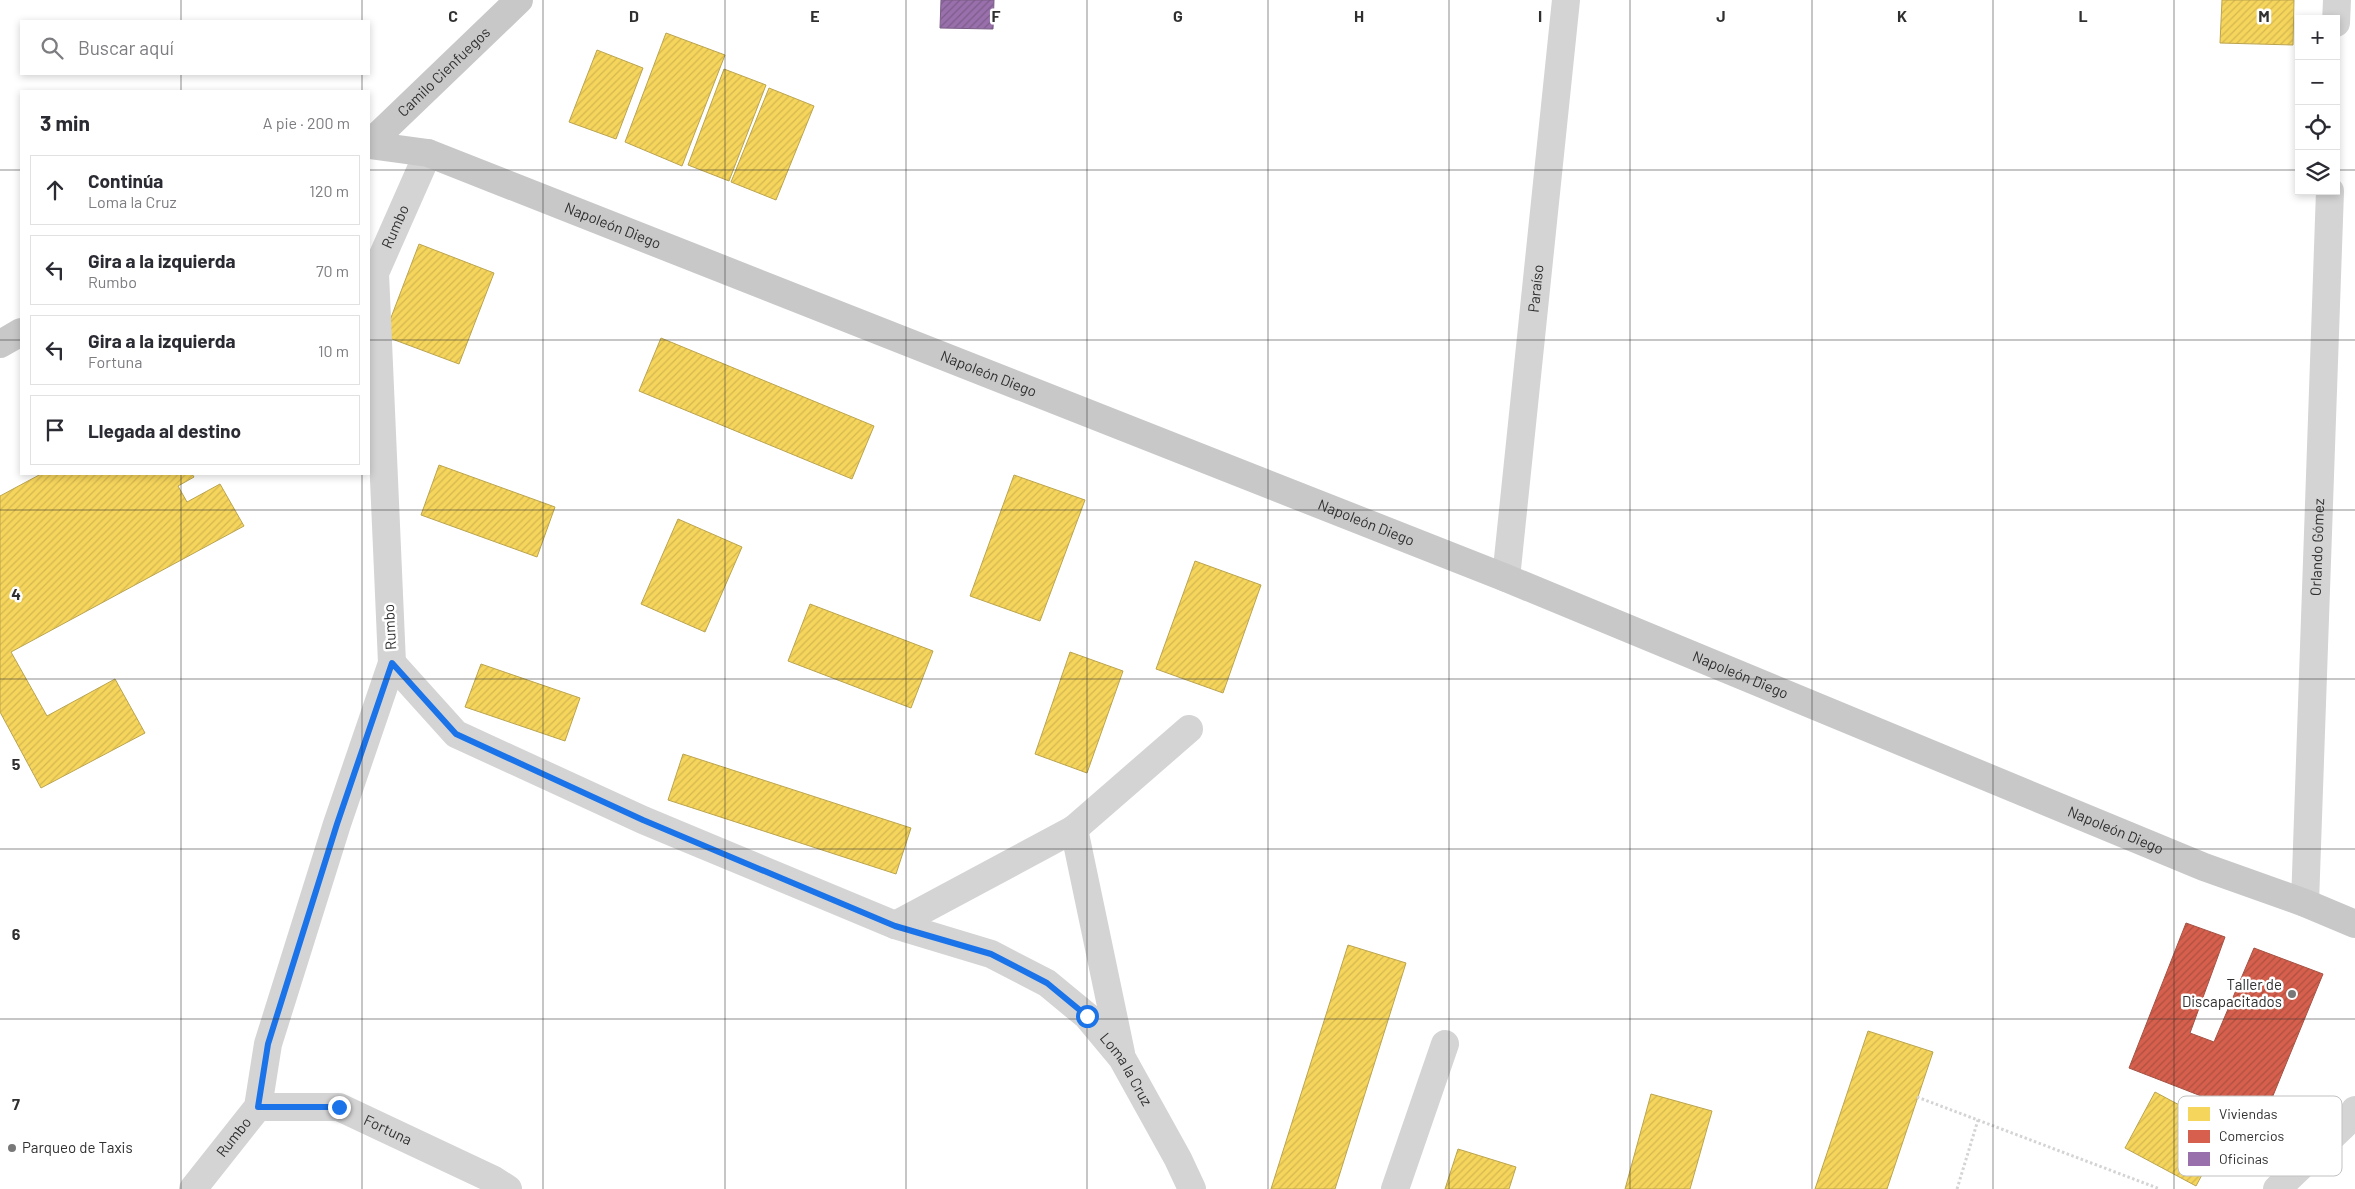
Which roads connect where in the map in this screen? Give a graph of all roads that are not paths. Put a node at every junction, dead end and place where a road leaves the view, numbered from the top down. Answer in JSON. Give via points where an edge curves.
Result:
{"nodes":[{"id":1,"x":519,"y":0,"type":"edge"},
{"id":2,"x":1566,"y":0,"type":"edge"},
{"id":3,"x":2337,"y":0,"type":"edge"},
{"id":4,"x":2336,"y":15,"type":"edge"},
{"id":5,"x":370,"y":144,"type":"edge"},
{"id":6,"x":370,"y":145,"type":"edge"},
{"id":7,"x":428,"y":153,"type":"junction"},
{"id":8,"x":2330,"y":195,"type":"edge"},
{"id":9,"x":20,"y":333,"type":"edge"},
{"id":10,"x":0,"y":344,"type":"edge"},
{"id":11,"x":1506,"y":578,"type":"junction"},
{"id":12,"x":392,"y":663,"type":"junction"},
{"id":13,"x":1189,"y":729,"type":"dead end"},
{"id":14,"x":1074,"y":829,"type":"junction"},
{"id":15,"x":2304,"y":903,"type":"junction"},
{"id":16,"x":2355,"y":924,"type":"edge"},
{"id":17,"x":895,"y":926,"type":"junction"},
{"id":18,"x":1445,"y":1044,"type":"dead end"},
{"id":19,"x":1122,"y":1058,"type":"junction"},
{"id":20,"x":258,"y":1107,"type":"junction"},
{"id":21,"x":2355,"y":1110,"type":"edge"},
{"id":22,"x":2342,"y":1127,"type":"edge"},
{"id":23,"x":2291,"y":1176,"type":"edge"},
{"id":24,"x":193,"y":1189,"type":"edge"},
{"id":25,"x":508,"y":1189,"type":"edge"},
{"id":26,"x":1192,"y":1189,"type":"edge"},
{"id":27,"x":1395,"y":1189,"type":"edge"},
{"id":28,"x":2277,"y":1189,"type":"edge"}],
"edges":[{"from":1,"to":5,"type":"main road","name":"Camilo Cienfuegos"},
{"from":2,"to":11,"type":"street","name":"Paraíso"},
{"from":3,"to":4,"type":"street"},
{"from":6,"to":7,"type":"main road","name":"Napoleón Diego"},
{"from":7,"to":11,"type":"main road","name":"Napoleón Diego"},
{"from":7,"to":12,"type":"street","name":"Rumbo","via":[[375,272]]},
{"from":8,"to":15,"type":"street","name":"Orlando Gómez"},
{"from":9,"to":10,"type":"main road"},
{"from":11,"to":15,"type":"main road","name":"Napoleón Diego","via":[[2204,866]]},
{"from":12,"to":17,"type":"street","name":"Loma la Cruz","via":[[456,734],[643,820]]},
{"from":12,"to":20,"type":"street","name":"Rumbo","via":[[268,1044]]},
{"from":13,"to":14,"type":"street"},
{"from":14,"to":17,"type":"street"},
{"from":14,"to":19,"type":"street"},
{"from":15,"to":16,"type":"main road","name":"Napoleón Diego"},
{"from":17,"to":19,"type":"street","name":"Loma la Cruz","via":[[991,954],[1047,983],[1087,1016]]},
{"from":18,"to":27,"type":"street"},
{"from":19,"to":26,"type":"street","name":"Loma la Cruz"},
{"from":20,"to":24,"type":"street","name":"Rumbo"},
{"from":20,"to":25,"type":"street","name":"Fortuna","via":[[339,1107]]},
{"from":21,"to":22,"type":"street"},
{"from":23,"to":28,"type":"street"}]}
